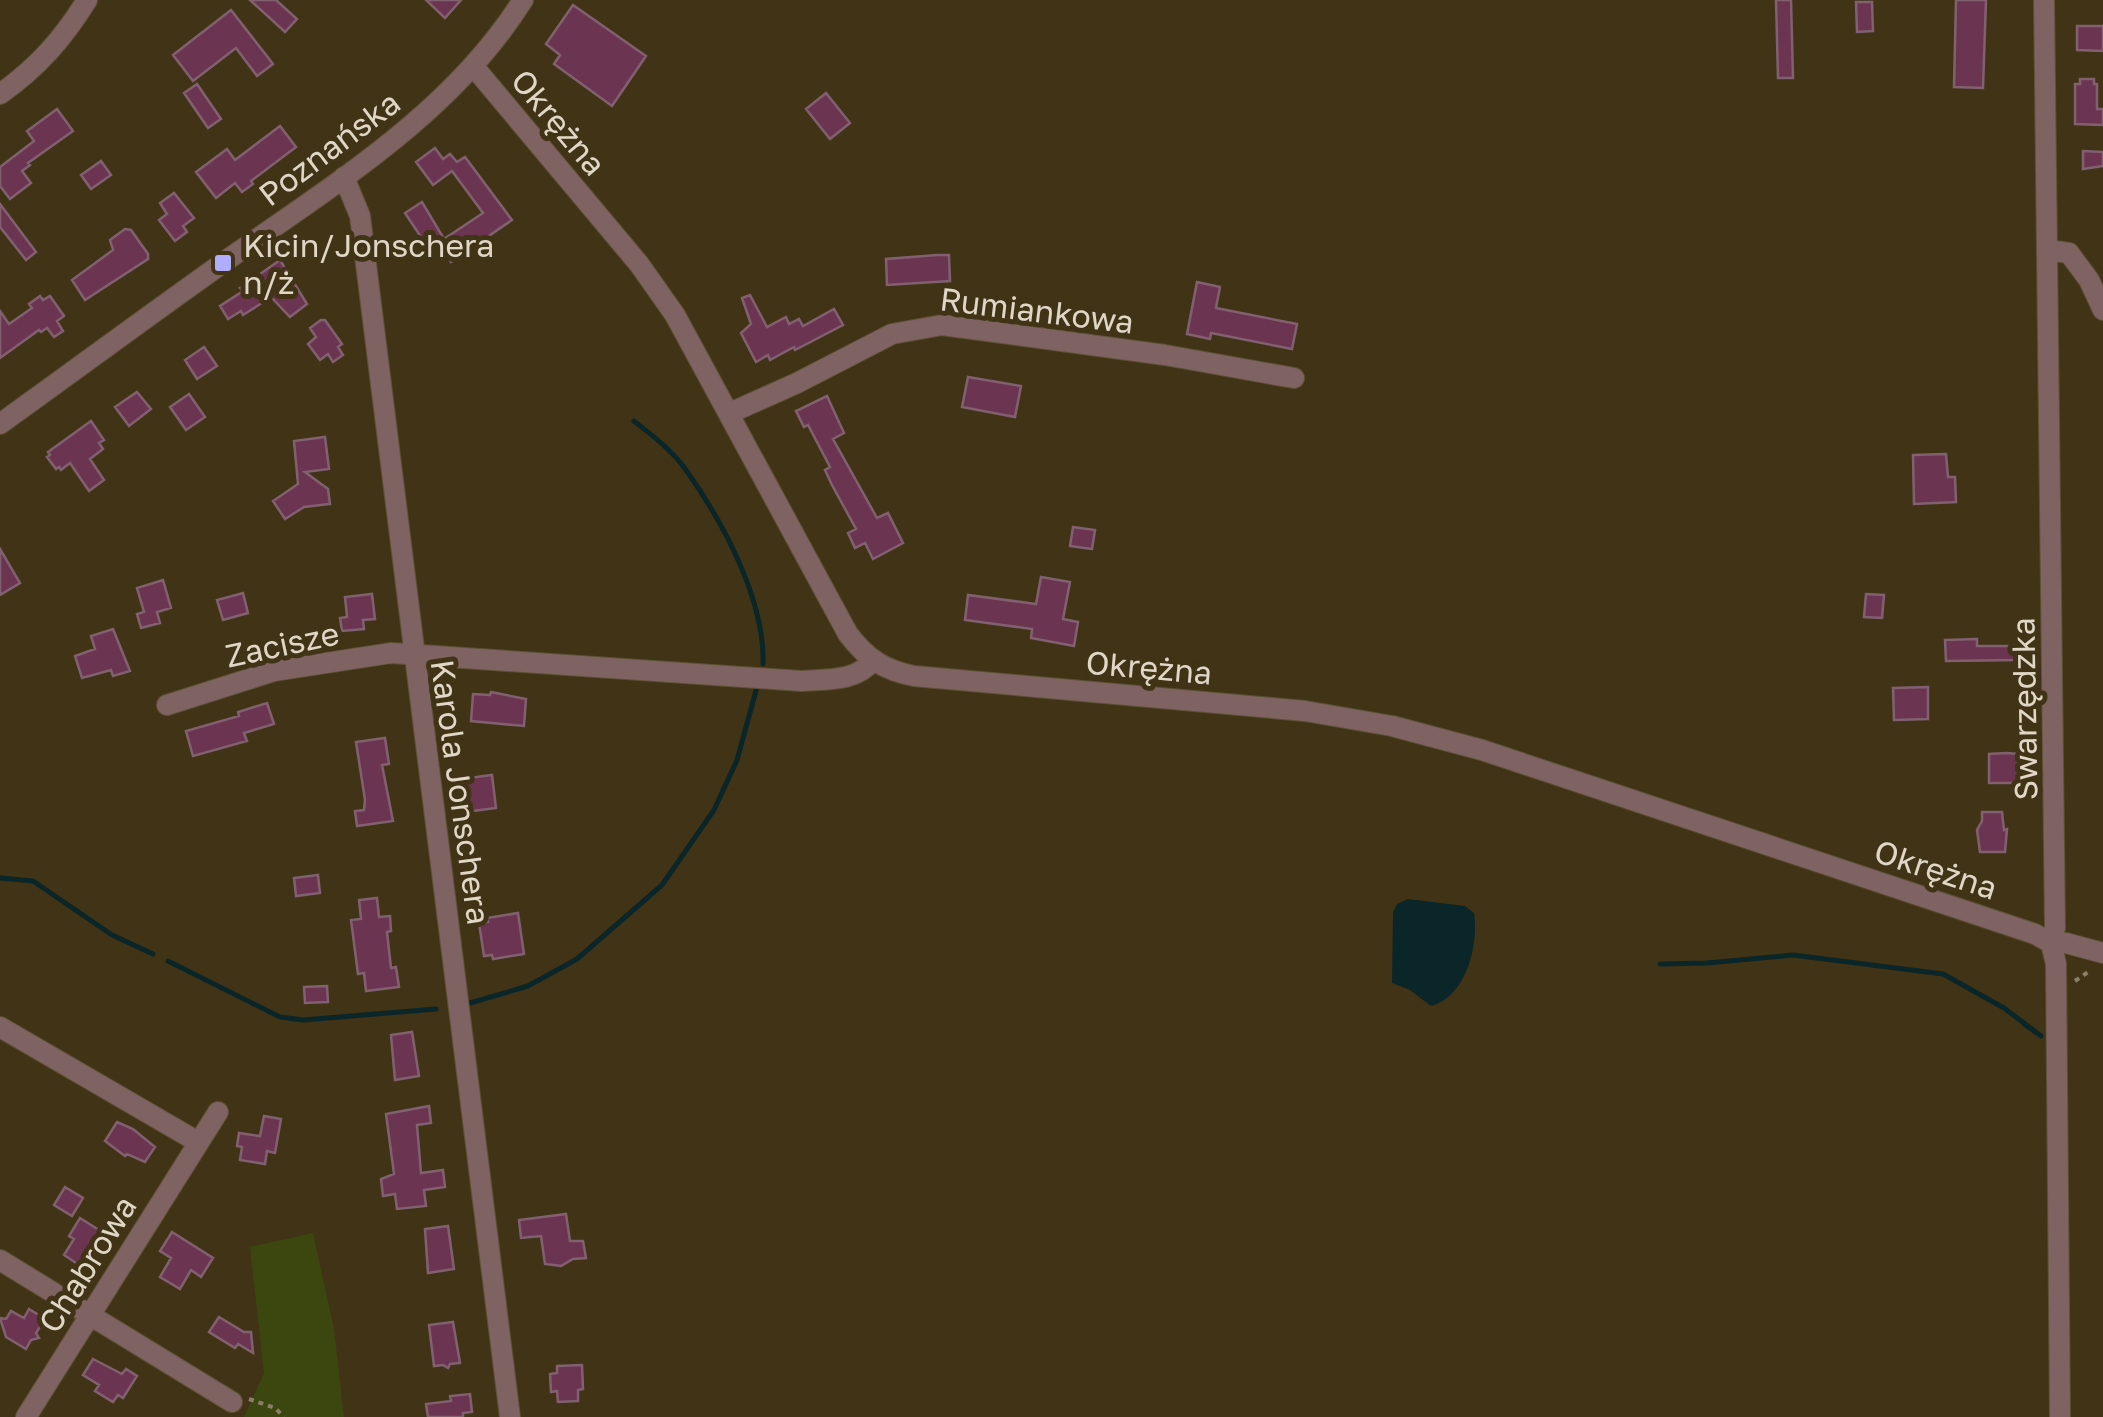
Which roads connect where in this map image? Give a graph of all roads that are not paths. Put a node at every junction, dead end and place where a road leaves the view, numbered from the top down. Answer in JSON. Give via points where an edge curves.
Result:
{"nodes":[{"id":1,"x":87,"y":0,"type":"edge"},
{"id":2,"x":523,"y":0,"type":"edge"},
{"id":3,"x":2044,"y":0,"type":"edge"},
{"id":4,"x":474,"y":67,"type":"junction"},
{"id":5,"x":0,"y":94,"type":"edge"},
{"id":6,"x":344,"y":178,"type":"junction"},
{"id":7,"x":2048,"y":250,"type":"junction"},
{"id":8,"x":2103,"y":310,"type":"edge"},
{"id":9,"x":1294,"y":378,"type":"dead end"},
{"id":10,"x":730,"y":412,"type":"junction"},
{"id":11,"x":0,"y":424,"type":"edge"},
{"id":12,"x":412,"y":653,"type":"junction"},
{"id":13,"x":872,"y":661,"type":"junction"},
{"id":14,"x":167,"y":705,"type":"dead end"},
{"id":15,"x":2051,"y":944,"type":"junction"},
{"id":16,"x":2103,"y":953,"type":"edge"},
{"id":17,"x":0,"y":1027,"type":"edge"},
{"id":18,"x":218,"y":1112,"type":"dead end"},
{"id":19,"x":198,"y":1142,"type":"junction"},
{"id":20,"x":0,"y":1260,"type":"edge"},
{"id":21,"x":90,"y":1315,"type":"junction"},
{"id":22,"x":232,"y":1402,"type":"road end"},
{"id":23,"x":26,"y":1417,"type":"edge"},
{"id":24,"x":510,"y":1417,"type":"edge"},
{"id":25,"x":2060,"y":1417,"type":"edge"}],
"edges":[{"from":1,"to":5,"type":"street","via":[[32,72]]},
{"from":2,"to":4,"type":"street","name":"Poznańska"},
{"from":3,"to":7,"type":"street","name":"Swarzędzka"},
{"from":4,"to":6,"type":"street","name":"Poznańska"},
{"from":4,"to":10,"type":"street","name":"Okrężna","via":[[639,264]]},
{"from":6,"to":11,"type":"street","name":"Poznańska"},
{"from":6,"to":12,"type":"street","name":"Karola Jonschera","via":[[360,216]]},
{"from":7,"to":8,"type":"street","via":[[2069,253]]},
{"from":7,"to":15,"type":"street","name":"Swarzędzka"},
{"from":9,"to":10,"type":"street","name":"Rumiankowa","via":[[942,325],[892,334]]},
{"from":10,"to":13,"type":"street","name":"Okrężna","via":[[843,625]]},
{"from":12,"to":13,"type":"street","name":"Zacisze","via":[[802,680],[854,676]]},
{"from":12,"to":14,"type":"street","name":"Zacisze","via":[[274,671]]},
{"from":12,"to":24,"type":"street","name":"Karola Jonschera"},
{"from":13,"to":15,"type":"street","name":"Okrężna","via":[[914,676],[1306,711],[1407,729]]},
{"from":15,"to":16,"type":"street","name":"Okrężna"},
{"from":15,"to":25,"type":"street","name":"Swarzędzka"},
{"from":17,"to":19,"type":"street"},
{"from":18,"to":19,"type":"street","name":"Chabrowa"},
{"from":19,"to":21,"type":"street","name":"Chabrowa"},
{"from":20,"to":21,"type":"street"},
{"from":21,"to":22,"type":"street"},
{"from":21,"to":23,"type":"street","name":"Chabrowa"}]}
